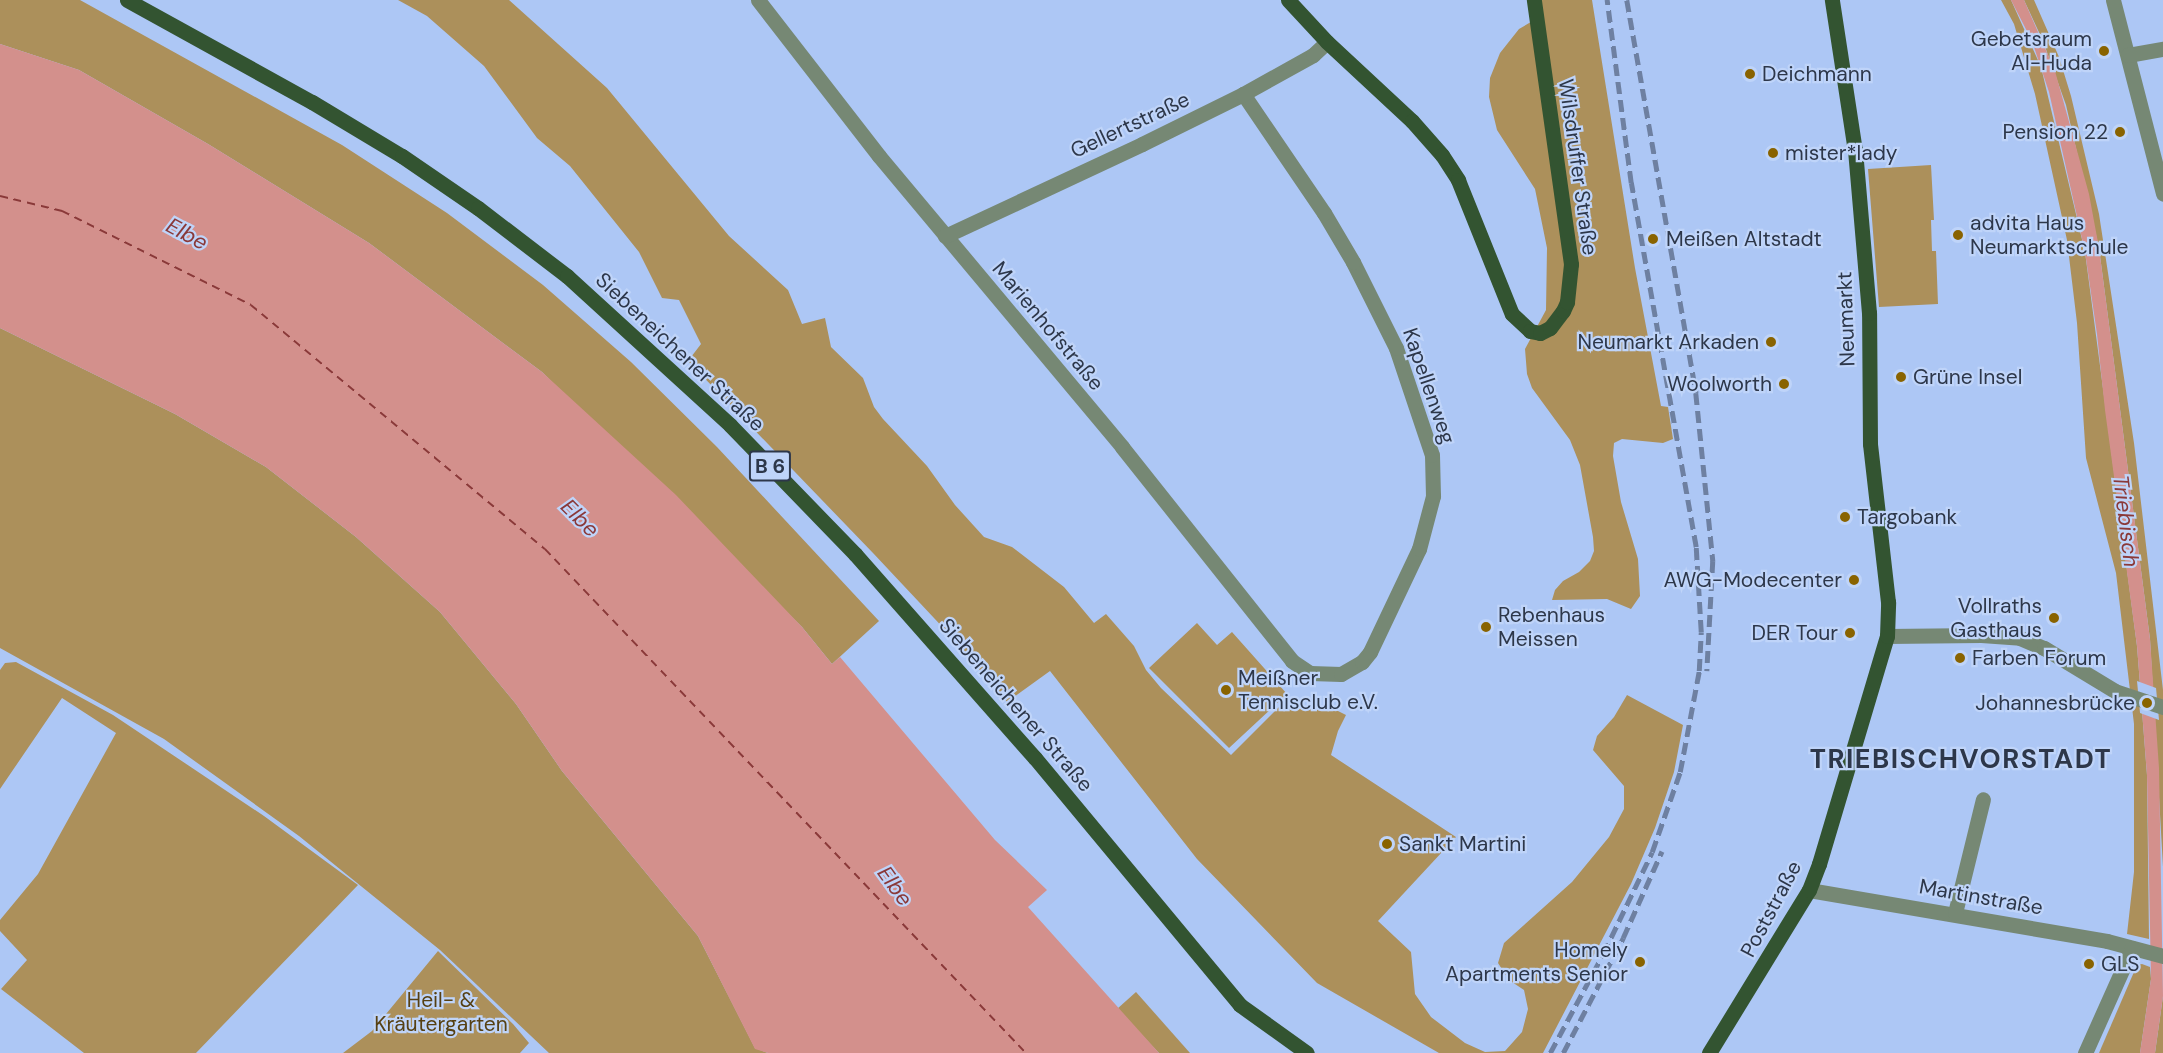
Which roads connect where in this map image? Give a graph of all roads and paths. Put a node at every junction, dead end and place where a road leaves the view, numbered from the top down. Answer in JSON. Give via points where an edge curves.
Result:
{"nodes":[{"id":1,"x":127,"y":0,"type":"edge"},
{"id":2,"x":758,"y":0,"type":"edge"},
{"id":3,"x":1288,"y":0,"type":"edge"},
{"id":4,"x":1534,"y":0,"type":"edge"},
{"id":5,"x":1832,"y":0,"type":"edge"},
{"id":6,"x":2114,"y":0,"type":"edge"},
{"id":7,"x":1328,"y":42,"type":"junction"},
{"id":8,"x":2163,"y":49,"type":"edge"},
{"id":9,"x":2128,"y":55,"type":"junction"},
{"id":10,"x":1243,"y":94,"type":"junction"},
{"id":11,"x":2163,"y":194,"type":"edge"},
{"id":12,"x":945,"y":236,"type":"junction"},
{"id":13,"x":1887,"y":636,"type":"junction"},
{"id":14,"x":1310,"y":673,"type":"joint"},
{"id":15,"x":2163,"y":707,"type":"edge"},
{"id":16,"x":1983,"y":799,"type":"dead end"},
{"id":17,"x":1809,"y":890,"type":"junction"},
{"id":18,"x":1955,"y":913,"type":"junction"},
{"id":19,"x":2138,"y":950,"type":"junction"},
{"id":20,"x":2163,"y":956,"type":"edge"},
{"id":21,"x":1307,"y":1053,"type":"edge"},
{"id":22,"x":1709,"y":1053,"type":"edge"},
{"id":23,"x":2085,"y":1053,"type":"edge"}],
"edges":[{"from":1,"to":21,"type":"main road","name":"Siebeneichener Straße","number":"B 6","via":[[402,156],[567,276],[730,425],[862,562],[1028,750],[1240,1005]]},
{"from":2,"to":12,"type":"street","name":"Marienhofstraße"},
{"from":3,"to":7,"type":"main road","name":"Wilsdruffer Straße"},
{"from":4,"to":7,"type":"main road","name":"Wilsdruffer Straße","via":[[1571,264],[1563,311],[1550,328],[1540,333],[1530,331],[1512,314],[1458,180],[1442,155],[1412,121]]},
{"from":5,"to":13,"type":"main road","name":"Neumarkt","via":[[1856,162],[1869,313],[1870,453],[1888,602]]},
{"from":6,"to":9,"type":"street"},
{"from":7,"to":10,"type":"street","name":"Gellertstraße","via":[[1313,55]]},
{"from":8,"to":9,"type":"street"},
{"from":9,"to":11,"type":"street"},
{"from":10,"to":12,"type":"street","name":"Gellertstraße"},
{"from":10,"to":14,"type":"street","name":"Kapellenweg","via":[[1353,262],[1396,348],[1432,455],[1433,496],[1419,549],[1370,652],[1362,662],[1341,674]]},
{"from":12,"to":14,"type":"street","name":"Marienhofstraße","via":[[1122,447],[1292,661]]},
{"from":13,"to":15,"type":"street","via":[[1981,635],[2020,639],[2044,648],[2115,691]]},
{"from":13,"to":17,"type":"main road","name":"Poststraße"},
{"from":16,"to":18,"type":"street"},
{"from":17,"to":18,"type":"street","name":"Martinstraße"},
{"from":17,"to":22,"type":"main road","name":"Poststraße"},
{"from":18,"to":19,"type":"street","name":"Martinstraße","via":[[2107,940]]},
{"from":19,"to":20,"type":"street","name":"Martinstraße"},
{"from":19,"to":23,"type":"street"}]}
